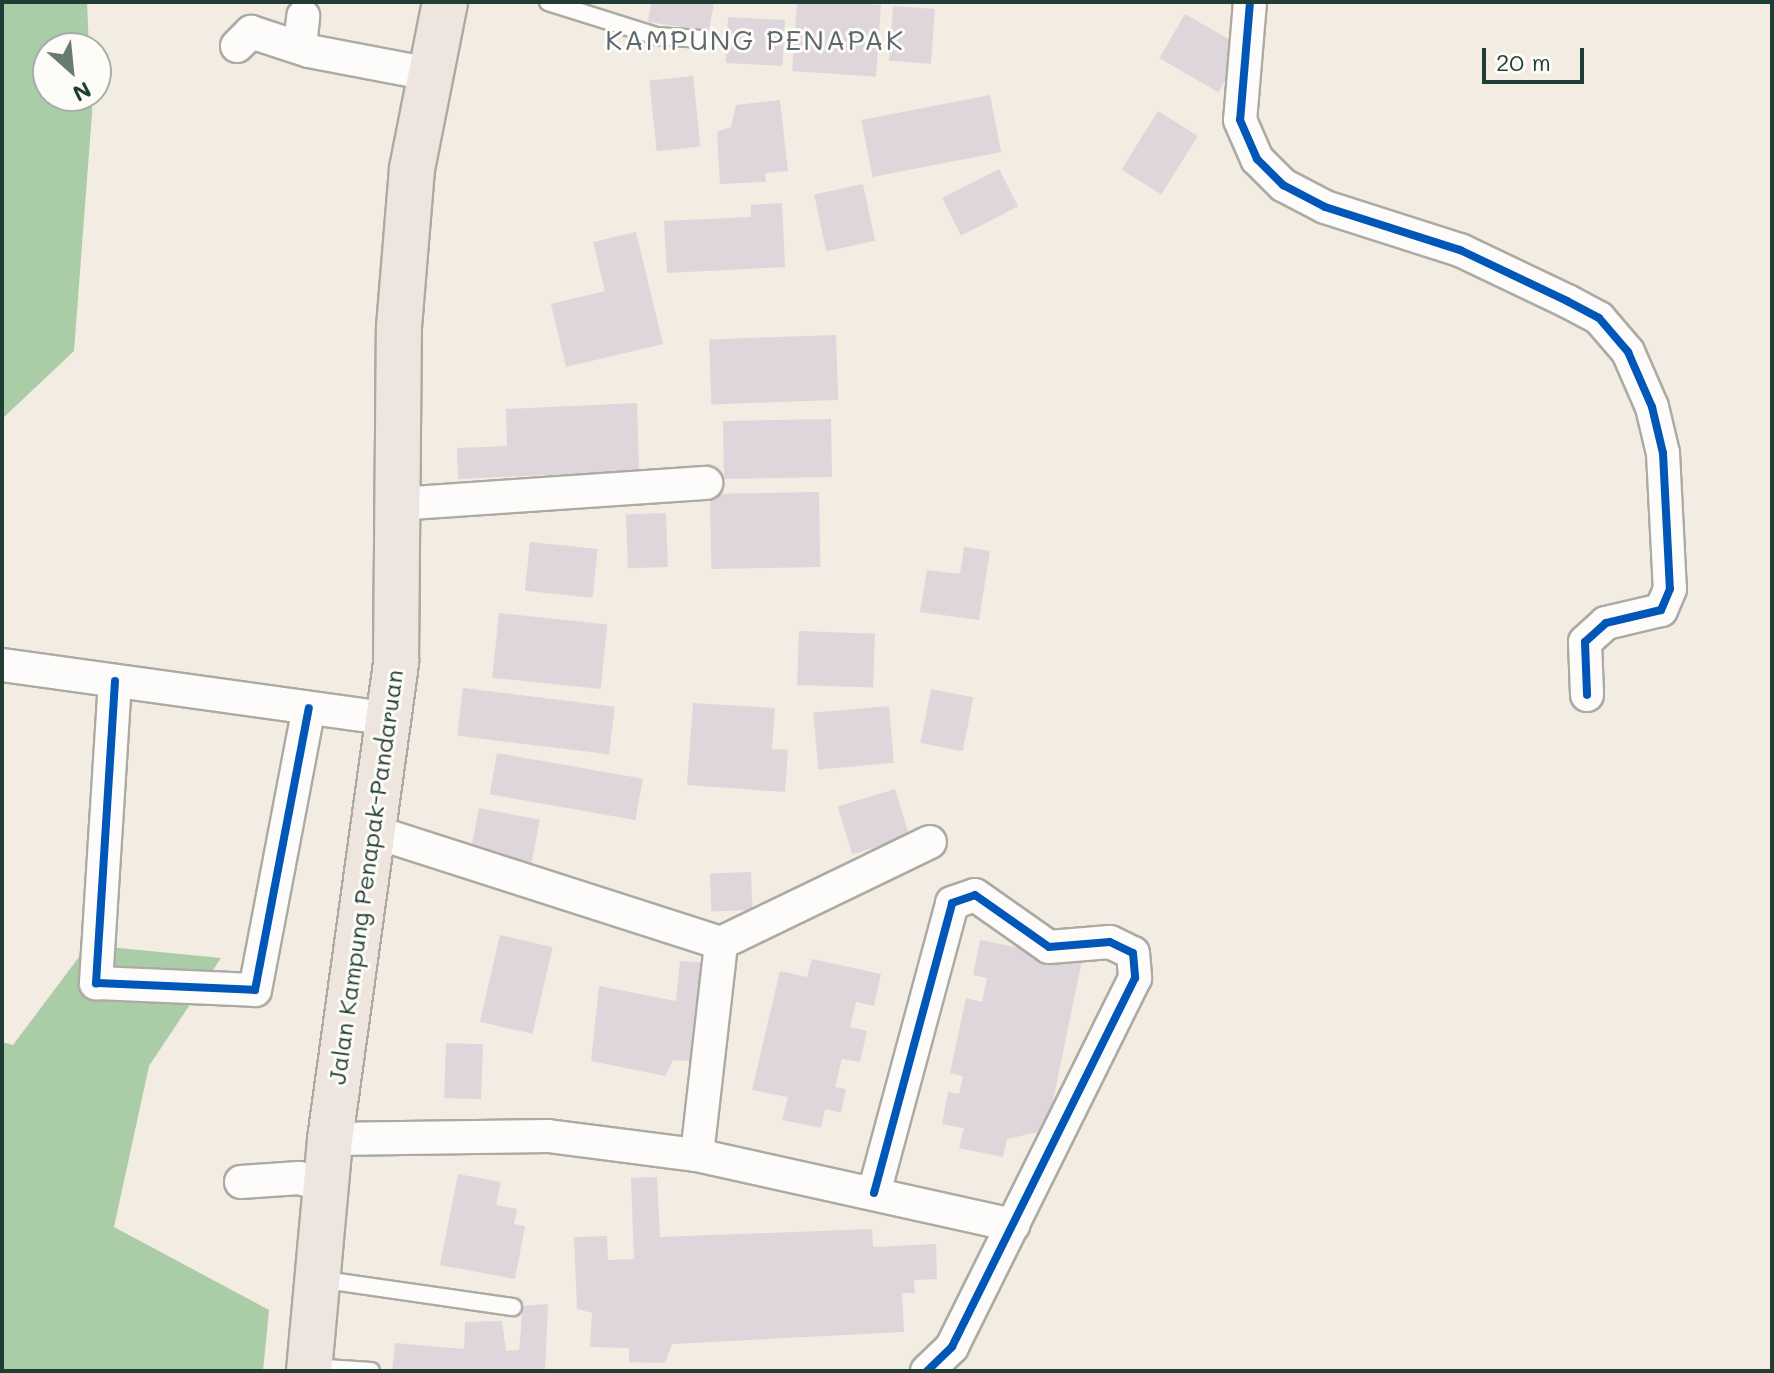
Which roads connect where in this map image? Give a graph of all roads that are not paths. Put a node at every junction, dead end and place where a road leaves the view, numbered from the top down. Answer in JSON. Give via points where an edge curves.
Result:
{"nodes":[{"id":1,"x":445,"y":2,"type":"edge"},
{"id":2,"x":548,"y":2,"type":"edge"},
{"id":3,"x":1250,"y":2,"type":"edge"},
{"id":4,"x":303,"y":16,"type":"dead end"},
{"id":5,"x":702,"y":39,"type":"dead end"},
{"id":6,"x":237,"y":46,"type":"dead end"},
{"id":7,"x":300,"y":47,"type":"junction"},
{"id":8,"x":430,"y":74,"type":"junction"},
{"id":9,"x":706,"y":483,"type":"dead end"},
{"id":10,"x":397,"y":504,"type":"junction"},
{"id":11,"x":2,"y":665,"type":"edge"},
{"id":12,"x":115,"y":681,"type":"junction"},
{"id":13,"x":1587,"y":695,"type":"dead end"},
{"id":14,"x":309,"y":708,"type":"junction"},
{"id":15,"x":390,"y":719,"type":"junction"},
{"id":16,"x":375,"y":832,"type":"junction"},
{"id":17,"x":930,"y":842,"type":"dead end"},
{"id":18,"x":721,"y":943,"type":"junction"},
{"id":19,"x":330,"y":1139,"type":"junction"},
{"id":20,"x":697,"y":1155,"type":"junction"},
{"id":21,"x":241,"y":1182,"type":"dead end"},
{"id":22,"x":325,"y":1185,"type":"junction"},
{"id":23,"x":874,"y":1193,"type":"junction"},
{"id":24,"x":1013,"y":1225,"type":"junction"},
{"id":25,"x":317,"y":1279,"type":"junction"},
{"id":26,"x":513,"y":1307,"type":"dead end"},
{"id":27,"x":309,"y":1369,"type":"edge"},
{"id":28,"x":371,"y":1371,"type":"edge"},
{"id":29,"x":927,"y":1371,"type":"edge"}],
"edges":[{"from":1,"to":8,"type":"highway","name":"Jalan Kampung Penapak-Pandaruan"},
{"from":2,"to":5,"type":"lane","via":[[656,36]]},
{"from":3,"to":13,"type":"street","via":[[1240,120],[1257,159],[1283,185],[1325,207],[1460,250],[1567,301],[1599,318],[1628,352],[1652,407],[1663,453],[1670,589],[1661,610],[1606,623],[1585,642]]},
{"from":4,"to":7,"type":"street"},
{"from":6,"to":7,"type":"street","via":[[251,32]]},
{"from":7,"to":8,"type":"street"},
{"from":8,"to":10,"type":"highway","name":"Jalan Kampung Penapak-Pandaruan","via":[[412,169],[399,327]]},
{"from":9,"to":10,"type":"street"},
{"from":10,"to":15,"type":"highway","name":"Jalan Kampung Penapak-Pandaruan","via":[[396,661]]},
{"from":11,"to":12,"type":"street"},
{"from":12,"to":14,"type":"street"},
{"from":12,"to":14,"type":"street","via":[[96,983],[255,990]]},
{"from":14,"to":15,"type":"street"},
{"from":15,"to":16,"type":"highway","name":"Jalan Kampung Penapak-Pandaruan"},
{"from":16,"to":18,"type":"street"},
{"from":16,"to":19,"type":"highway","name":"Jalan Kampung Penapak-Pandaruan"},
{"from":17,"to":18,"type":"street"},
{"from":18,"to":20,"type":"street"},
{"from":19,"to":20,"type":"street","via":[[548,1136]]},
{"from":19,"to":22,"type":"highway","name":"Jalan Kampung Penapak-Pandaruan"},
{"from":20,"to":23,"type":"street"},
{"from":21,"to":22,"type":"street","via":[[299,1178]]},
{"from":22,"to":25,"type":"highway","name":"Jalan Kampung Penapak-Pandaruan"},
{"from":23,"to":24,"type":"street"},
{"from":23,"to":24,"type":"street","via":[[945,914],[952,903],[975,895],[1043,945],[1123,944],[1138,965]]},
{"from":24,"to":29,"type":"street","via":[[952,1347]]},
{"from":25,"to":26,"type":"lane"},
{"from":25,"to":27,"type":"highway","name":"Jalan Kampung Penapak-Pandaruan"},
{"from":27,"to":28,"type":"lane"}]}
